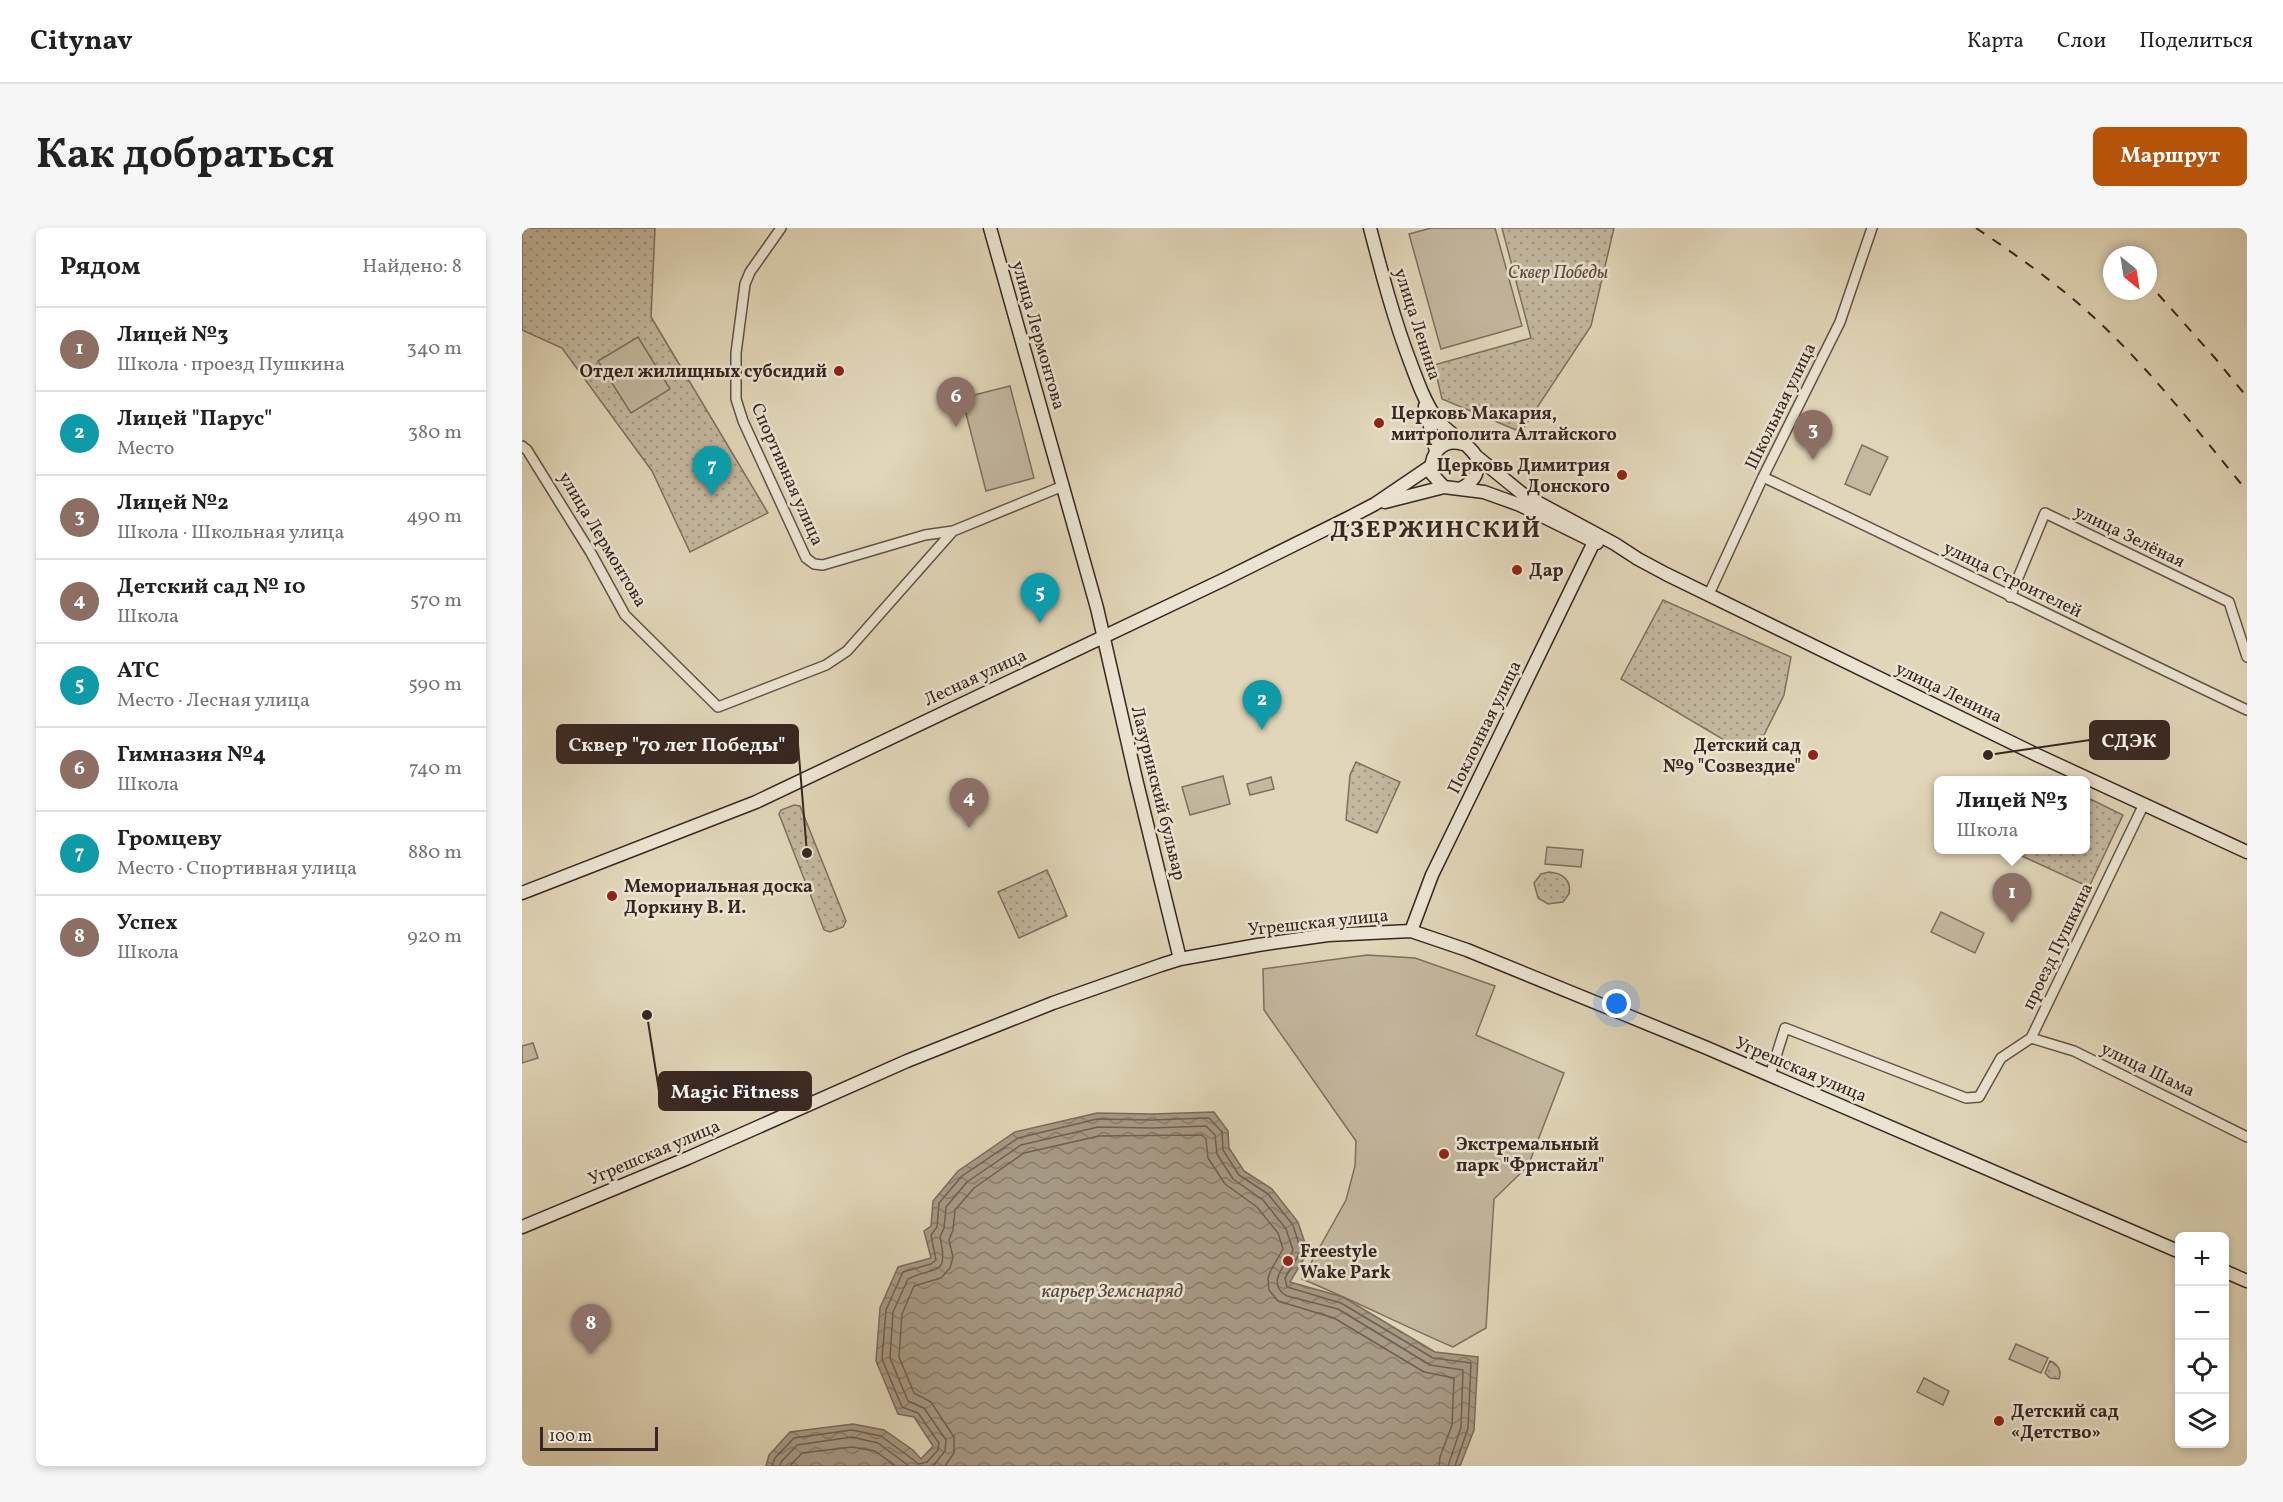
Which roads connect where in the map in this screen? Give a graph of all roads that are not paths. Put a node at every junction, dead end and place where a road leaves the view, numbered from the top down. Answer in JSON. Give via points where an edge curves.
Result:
{"nodes":[{"id":1,"x":781,"y":228,"type":"edge"},
{"id":2,"x":990,"y":228,"type":"edge"},
{"id":3,"x":1370,"y":228,"type":"edge"},
{"id":4,"x":1872,"y":228,"type":"edge"},
{"id":5,"x":1423,"y":396,"type":"junction"},
{"id":6,"x":1467,"y":445,"type":"junction"},
{"id":7,"x":522,"y":446,"type":"edge"},
{"id":8,"x":1436,"y":451,"type":"junction"},
{"id":9,"x":1476,"y":456,"type":"junction"},
{"id":10,"x":1431,"y":466,"type":"junction"},
{"id":11,"x":1763,"y":477,"type":"junction"},
{"id":12,"x":1063,"y":486,"type":"junction"},
{"id":13,"x":1444,"y":487,"type":"junction"},
{"id":14,"x":1462,"y":488,"type":"junction"},
{"id":15,"x":1376,"y":504,"type":"junction"},
{"id":16,"x":952,"y":531,"type":"junction"},
{"id":17,"x":1594,"y":542,"type":"junction"},
{"id":18,"x":1638,"y":559,"type":"junction"},
{"id":19,"x":1709,"y":594,"type":"junction"},
{"id":20,"x":2010,"y":597,"type":"junction"},
{"id":21,"x":1103,"y":636,"type":"junction"},
{"id":22,"x":2247,"y":657,"type":"edge"},
{"id":23,"x":2247,"y":710,"type":"edge"},
{"id":24,"x":2083,"y":776,"type":"edge"},
{"id":25,"x":2090,"y":779,"type":"edge"},
{"id":26,"x":2144,"y":804,"type":"junction"},
{"id":27,"x":2247,"y":852,"type":"edge"},
{"id":28,"x":522,"y":892,"type":"edge"},
{"id":29,"x":1411,"y":931,"type":"junction"},
{"id":30,"x":1180,"y":959,"type":"junction"},
{"id":31,"x":2031,"y":1038,"type":"junction"},
{"id":32,"x":1770,"y":1076,"type":"junction"},
{"id":33,"x":2247,"y":1137,"type":"edge"},
{"id":34,"x":522,"y":1227,"type":"edge"},
{"id":35,"x":2175,"y":1250,"type":"edge"},
{"id":36,"x":2229,"y":1273,"type":"edge"},
{"id":37,"x":2247,"y":1281,"type":"edge"}],
"edges":[{"from":1,"to":16,"type":"street","name":"Спортивная улица","via":[[745,284],[736,353],[736,399],[806,558],[823,565],[925,535]]},
{"from":2,"to":12,"type":"street","name":"улица Лермонтова"},
{"from":3,"to":5,"type":"street","name":"улица Ленина","via":[[1394,320]]},
{"from":4,"to":11,"type":"street","name":"Школьная улица","via":[[1840,321]]},
{"from":5,"to":6,"type":"street","name":"улица Ленина","via":[[1442,425]]},
{"from":5,"to":8,"type":"street","name":"улица Ленина"},
{"from":6,"to":8,"type":"street","via":[[1448,443]]},
{"from":6,"to":9,"type":"street","name":"улица Ленина"},
{"from":7,"to":16,"type":"street","name":"улица Лермонтова","via":[[585,543],[625,615],[718,707],[826,665],[847,651]]},
{"from":8,"to":10,"type":"street"},
{"from":9,"to":14,"type":"street","via":[[1476,476]]},
{"from":9,"to":18,"type":"street","name":"улица Ленина","via":[[1524,495]]},
{"from":10,"to":13,"type":"street"},
{"from":10,"to":15,"type":"street","name":"Лесная улица"},
{"from":11,"to":19,"type":"street","name":"Школьная улица"},
{"from":11,"to":20,"type":"street","name":"улица Строителей"},
{"from":12,"to":16,"type":"street","name":"улица Лермонтова"},
{"from":12,"to":21,"type":"street","name":"улица Лермонтова"},
{"from":13,"to":14,"type":"street","name":"улица Ленина"},
{"from":13,"to":15,"type":"street","name":"улица Ленина"},
{"from":14,"to":17,"type":"street","name":"улица Ленина","via":[[1520,505]]},
{"from":15,"to":21,"type":"street","name":"Лесная улица"},
{"from":17,"to":18,"type":"street","name":"улица Ленина"},
{"from":17,"to":29,"type":"street","name":"Поклонная улица","via":[[1432,875]]},
{"from":18,"to":19,"type":"street","name":"улица Ленина"},
{"from":19,"to":24,"type":"street","name":"улица Ленина"},
{"from":20,"to":22,"type":"street","name":"улица Зелёная","via":[[2045,513],[2229,602]]},
{"from":20,"to":23,"type":"street","name":"улица Строителей"},
{"from":21,"to":28,"type":"street","name":"Лесная улица","via":[[756,802]]},
{"from":21,"to":30,"type":"street","name":"Лазуринский бульвар"},
{"from":25,"to":26,"type":"street","name":"улица Ленина"},
{"from":26,"to":27,"type":"street","name":"улица Ленина"},
{"from":26,"to":31,"type":"street","name":"проезд Пушкина"},
{"from":29,"to":30,"type":"street","name":"Угрешская улица","via":[[1328,935]]},
{"from":29,"to":32,"type":"street","name":"Угрешская улица","via":[[1467,950]]},
{"from":30,"to":34,"type":"street","name":"Угрешская улица","via":[[1053,1003],[918,1057]]},
{"from":31,"to":32,"type":"street","via":[[2001,1058],[1979,1097],[1966,1098],[1785,1028]]},
{"from":31,"to":33,"type":"street","name":"улица Шама","via":[[2074,1051]]},
{"from":32,"to":35,"type":"street","name":"Угрешская улица"},
{"from":36,"to":37,"type":"street"}]}
